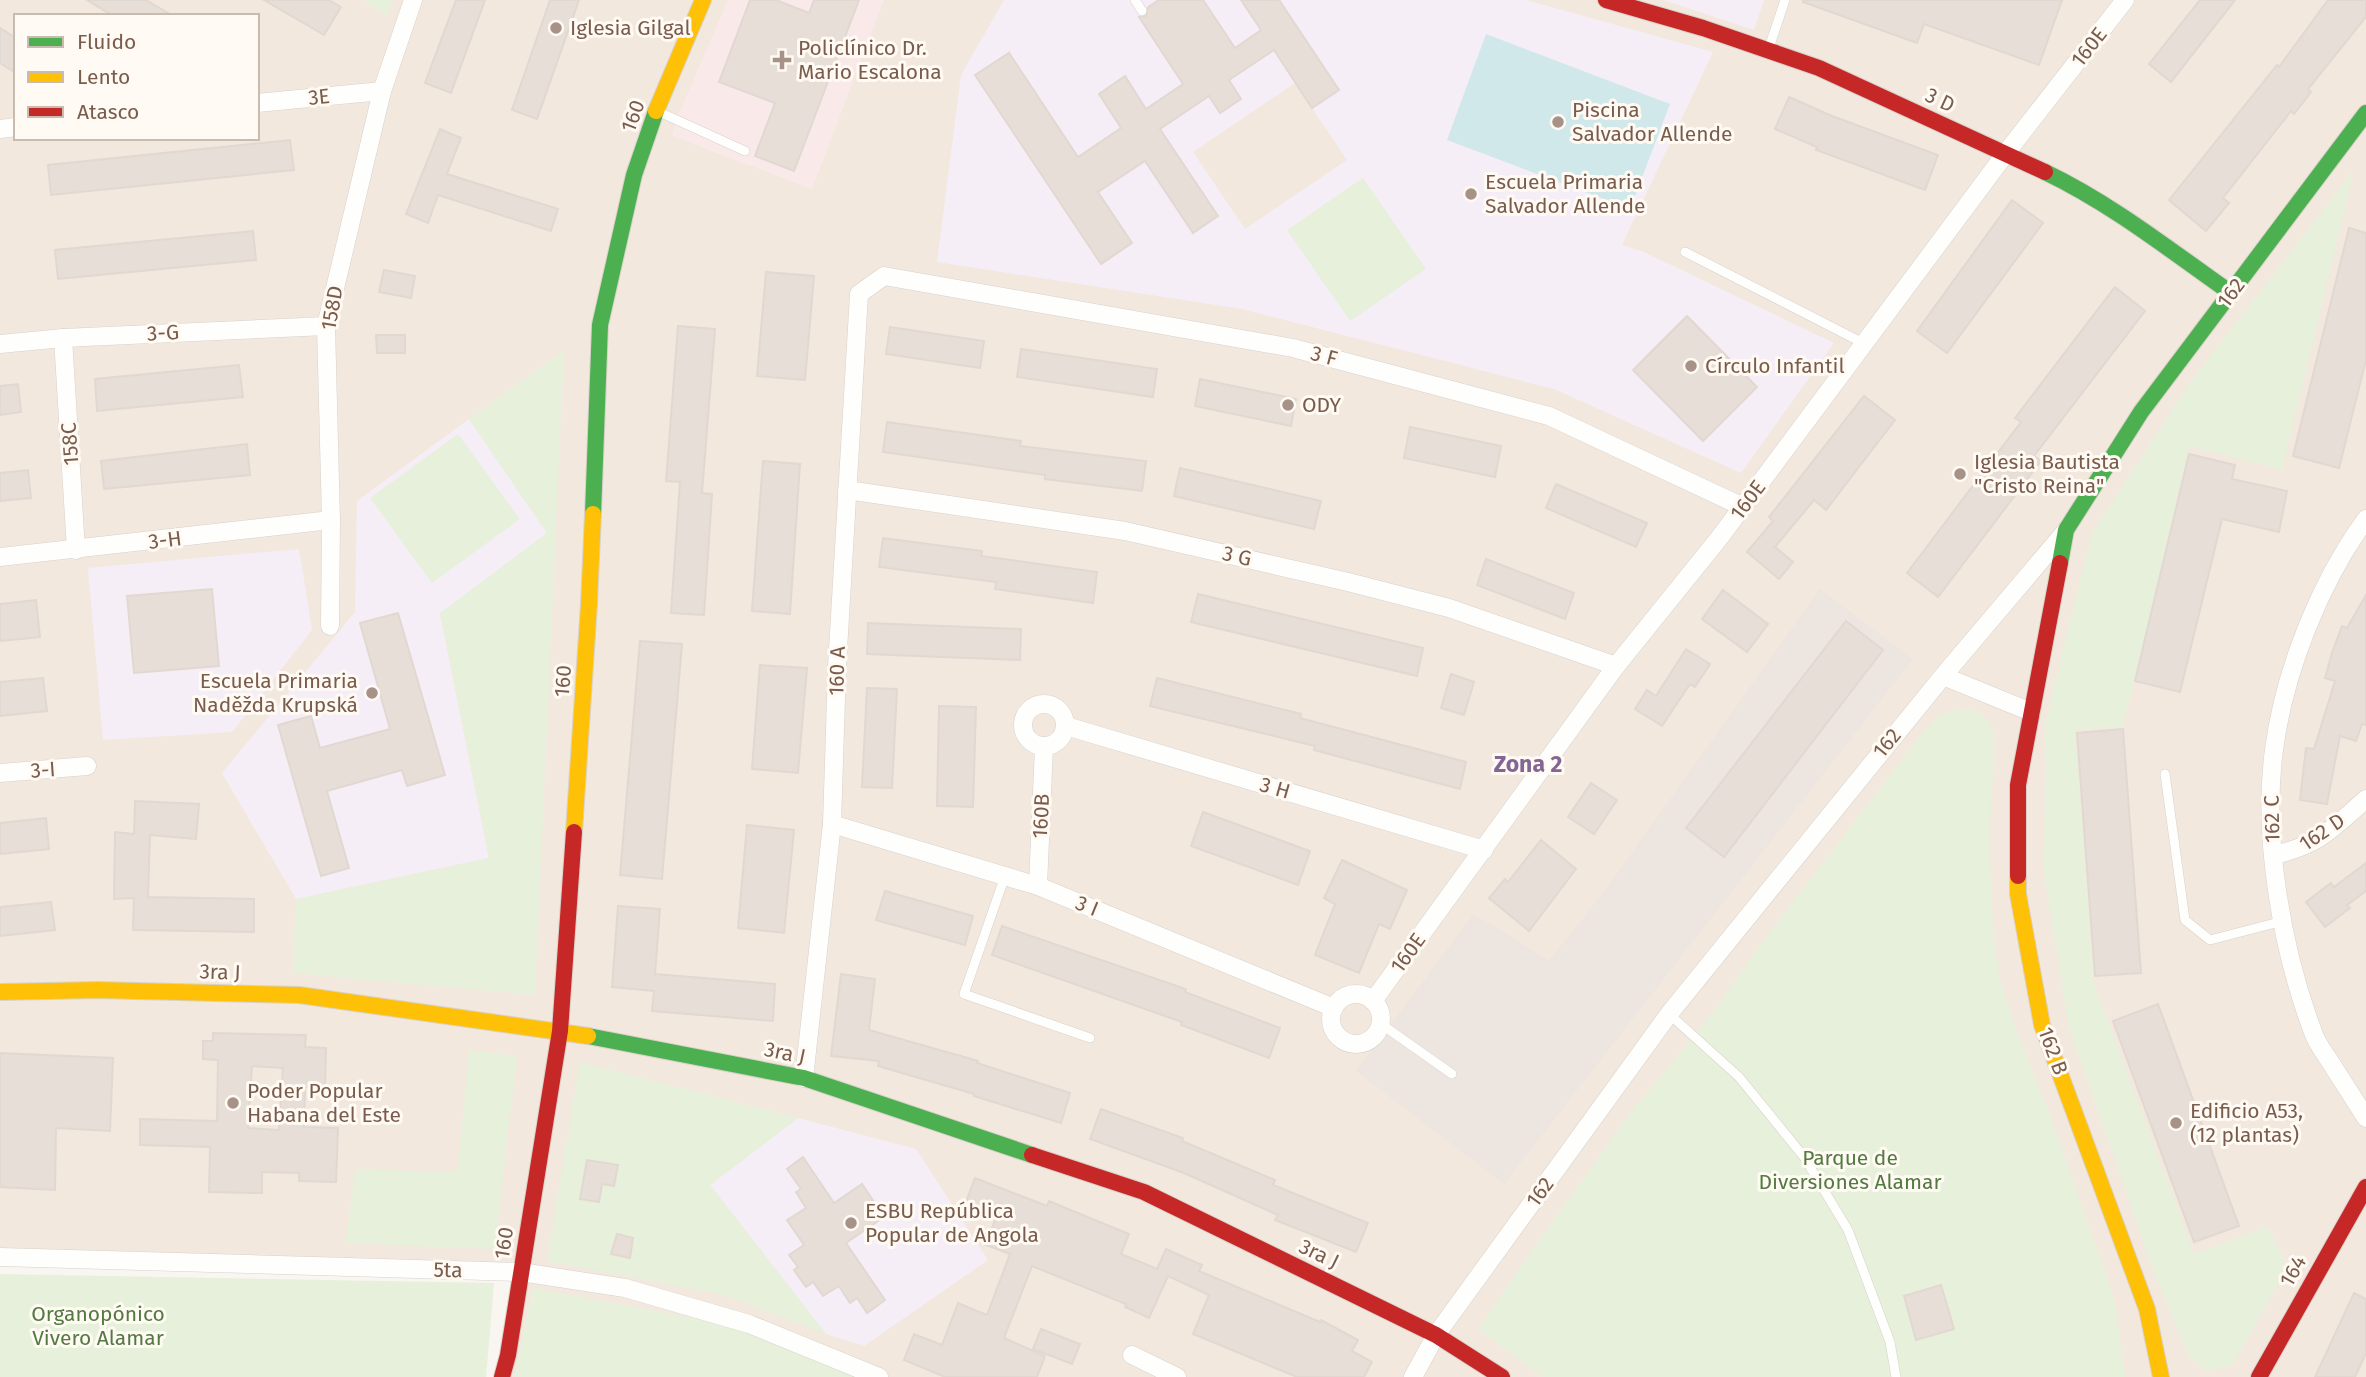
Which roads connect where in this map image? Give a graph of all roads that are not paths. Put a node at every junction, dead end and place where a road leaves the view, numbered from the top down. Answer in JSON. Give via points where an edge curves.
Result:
{"nodes":[{"id":1,"x":413,"y":0,"type":"edge"},
{"id":2,"x":703,"y":0,"type":"edge"},
{"id":3,"x":1135,"y":0,"type":"edge"},
{"id":4,"x":1606,"y":0,"type":"edge"},
{"id":5,"x":1785,"y":0,"type":"edge"},
{"id":6,"x":2125,"y":0,"type":"edge"},
{"id":7,"x":1142,"y":11,"type":"dead end"},
{"id":8,"x":1769,"y":50,"type":"junction"},
{"id":9,"x":382,"y":91,"type":"junction"},
{"id":10,"x":259,"y":103,"type":"edge"},
{"id":11,"x":656,"y":111,"type":"junction"},
{"id":12,"x":2364,"y":119,"type":"edge"},
{"id":13,"x":745,"y":151,"type":"dead end"},
{"id":14,"x":2006,"y":153,"type":"junction"},
{"id":15,"x":1685,"y":252,"type":"dead end"},
{"id":16,"x":884,"y":276,"type":"joint"},
{"id":17,"x":2231,"y":293,"type":"junction"},
{"id":18,"x":326,"y":326,"type":"junction"},
{"id":19,"x":63,"y":338,"type":"junction"},
{"id":20,"x":0,"y":344,"type":"edge"},
{"id":21,"x":1865,"y":344,"type":"junction"},
{"id":22,"x":847,"y":490,"type":"junction"},
{"id":23,"x":1742,"y":507,"type":"junction"},
{"id":24,"x":2366,"y":519,"type":"edge"},
{"id":25,"x":331,"y":520,"type":"junction"},
{"id":26,"x":2066,"y":530,"type":"junction"},
{"id":27,"x":76,"y":550,"type":"junction"},
{"id":28,"x":0,"y":557,"type":"edge"},
{"id":29,"x":330,"y":626,"type":"dead end"},
{"id":30,"x":1616,"y":666,"type":"junction"},
{"id":31,"x":1943,"y":676,"type":"junction"},
{"id":32,"x":2031,"y":712,"type":"junction"},
{"id":33,"x":1066,"y":726,"type":"junction"},
{"id":34,"x":1044,"y":746,"type":"junction"},
{"id":35,"x":87,"y":766,"type":"dead end"},
{"id":36,"x":0,"y":773,"type":"edge"},
{"id":37,"x":2165,"y":774,"type":"dead end"},
{"id":38,"x":2366,"y":799,"type":"edge"},
{"id":39,"x":832,"y":824,"type":"junction"},
{"id":40,"x":1484,"y":850,"type":"junction"},
{"id":41,"x":2273,"y":855,"type":"junction"},
{"id":42,"x":1005,"y":876,"type":"junction"},
{"id":43,"x":1038,"y":886,"type":"junction"},
{"id":44,"x":2283,"y":921,"type":"junction"},
{"id":45,"x":0,"y":992,"type":"edge"},
{"id":46,"x":1373,"y":1001,"type":"junction"},
{"id":47,"x":1334,"y":1008,"type":"junction"},
{"id":48,"x":1669,"y":1014,"type":"junction"},
{"id":49,"x":1381,"y":1024,"type":"junction"},
{"id":50,"x":559,"y":1031,"type":"junction"},
{"id":51,"x":1090,"y":1038,"type":"dead end"},
{"id":52,"x":1452,"y":1074,"type":"dead end"},
{"id":53,"x":804,"y":1078,"type":"junction"},
{"id":54,"x":2366,"y":1118,"type":"edge"},
{"id":55,"x":2366,"y":1187,"type":"edge"},
{"id":56,"x":0,"y":1257,"type":"edge"},
{"id":57,"x":521,"y":1272,"type":"junction"},
{"id":58,"x":1436,"y":1335,"type":"junction"},
{"id":59,"x":1132,"y":1355,"type":"dead end"},
{"id":60,"x":502,"y":1377,"type":"edge"},
{"id":61,"x":879,"y":1377,"type":"edge"},
{"id":62,"x":1177,"y":1377,"type":"edge"},
{"id":63,"x":1413,"y":1377,"type":"edge"},
{"id":64,"x":1503,"y":1377,"type":"edge"},
{"id":65,"x":1896,"y":1377,"type":"edge"},
{"id":66,"x":2161,"y":1377,"type":"edge"},
{"id":67,"x":2259,"y":1377,"type":"edge"}],
"edges":[{"from":1,"to":9,"type":"street","name":"158D"},
{"from":2,"to":11,"type":"main road","name":"160"},
{"from":3,"to":7,"type":"lane"},
{"from":4,"to":8,"type":"main road","name":"3 D"},
{"from":5,"to":8,"type":"lane"},
{"from":6,"to":14,"type":"street","name":"160E"},
{"from":8,"to":14,"type":"main road","name":"3 D"},
{"from":9,"to":10,"type":"street","name":"3E"},
{"from":9,"to":18,"type":"street","name":"158D"},
{"from":11,"to":13,"type":"lane"},
{"from":11,"to":50,"type":"main road","name":"160","via":[[634,175],[600,325],[589,604]]},
{"from":12,"to":17,"type":"main road","name":"162"},
{"from":14,"to":17,"type":"main road","name":"3 D","via":[[2071,185]]},
{"from":14,"to":21,"type":"street","name":"160E"},
{"from":15,"to":21,"type":"lane"},
{"from":16,"to":22,"type":"street","name":"160 A","via":[[859,294]]},
{"from":16,"to":23,"type":"street","name":"3 F","via":[[1293,348],[1523,409],[1549,416]]},
{"from":17,"to":26,"type":"main road","name":"162","via":[[2141,412]]},
{"from":18,"to":19,"type":"street","name":"3-G"},
{"from":18,"to":25,"type":"street","name":"158D"},
{"from":19,"to":20,"type":"street","name":"3-G"},
{"from":19,"to":27,"type":"street","name":"158C"},
{"from":21,"to":23,"type":"street","name":"160E"},
{"from":22,"to":30,"type":"street","name":"3 G","via":[[1125,531],[1322,576],[1450,608]]},
{"from":22,"to":39,"type":"street","name":"160 A"},
{"from":23,"to":30,"type":"street","name":"160E"},
{"from":24,"to":41,"type":"street","name":"162 C","via":[[2313,614],[2289,680],[2274,749],[2270,800]]},
{"from":25,"to":27,"type":"street","name":"3-H"},
{"from":25,"to":29,"type":"street","name":"158D"},
{"from":26,"to":31,"type":"street","name":"162"},
{"from":26,"to":32,"type":"main road","name":"162 B"},
{"from":27,"to":28,"type":"street","name":"3-H"},
{"from":30,"to":40,"type":"street","name":"160E"},
{"from":31,"to":32,"type":"street"},
{"from":31,"to":48,"type":"street","name":"162"},
{"from":32,"to":66,"type":"main road","name":"162 B","via":[[2018,785],[2018,894],[2042,1025],[2147,1309]]},
{"from":33,"to":34,"type":"street","via":[[1060,740]]},
{"from":33,"to":34,"type":"street","via":[[1056,707],[1040,704],[1032,708],[1023,722],[1024,731],[1035,744]]},
{"from":33,"to":40,"type":"street","name":"3 H"},
{"from":34,"to":43,"type":"street","name":"160B"},
{"from":35,"to":36,"type":"street","name":"3-I"},
{"from":37,"to":44,"type":"lane","via":[[2185,920],[2210,940]]},
{"from":38,"to":41,"type":"street","name":"162 D","via":[[2311,844]]},
{"from":39,"to":42,"type":"street","name":"3 I"},
{"from":39,"to":53,"type":"street","name":"160 A"},
{"from":40,"to":46,"type":"street","name":"160E"},
{"from":41,"to":44,"type":"street","name":"162 C"},
{"from":42,"to":43,"type":"street","name":"3 I"},
{"from":42,"to":51,"type":"lane","via":[[964,994]]},
{"from":43,"to":47,"type":"street","name":"3 I"},
{"from":44,"to":54,"type":"street","name":"162 C","via":[[2313,1035]]},
{"from":45,"to":50,"type":"main road","name":"3ra J","via":[[299,995]]},
{"from":46,"to":47,"type":"street","via":[[1356,995]]},
{"from":46,"to":49,"type":"street"},
{"from":47,"to":49,"type":"street","via":[[1332,1025],[1349,1043],[1372,1038]]},
{"from":48,"to":58,"type":"street","name":"162"},
{"from":48,"to":65,"type":"lane","via":[[1739,1077],[1804,1157],[1848,1230],[1890,1342]]},
{"from":49,"to":52,"type":"lane"},
{"from":50,"to":53,"type":"main road","name":"3ra J"},
{"from":50,"to":57,"type":"main road","name":"160"},
{"from":53,"to":58,"type":"main road","name":"3ra J","via":[[1144,1192]]},
{"from":55,"to":67,"type":"main road","name":"164"},
{"from":56,"to":57,"type":"street","name":"5ta"},
{"from":57,"to":60,"type":"main road","name":"160"},
{"from":57,"to":61,"type":"street","name":"5ta","via":[[625,1288],[749,1324]]},
{"from":58,"to":63,"type":"street","name":"162"},
{"from":58,"to":64,"type":"main road","name":"3ra J"},
{"from":59,"to":62,"type":"street"}]}
